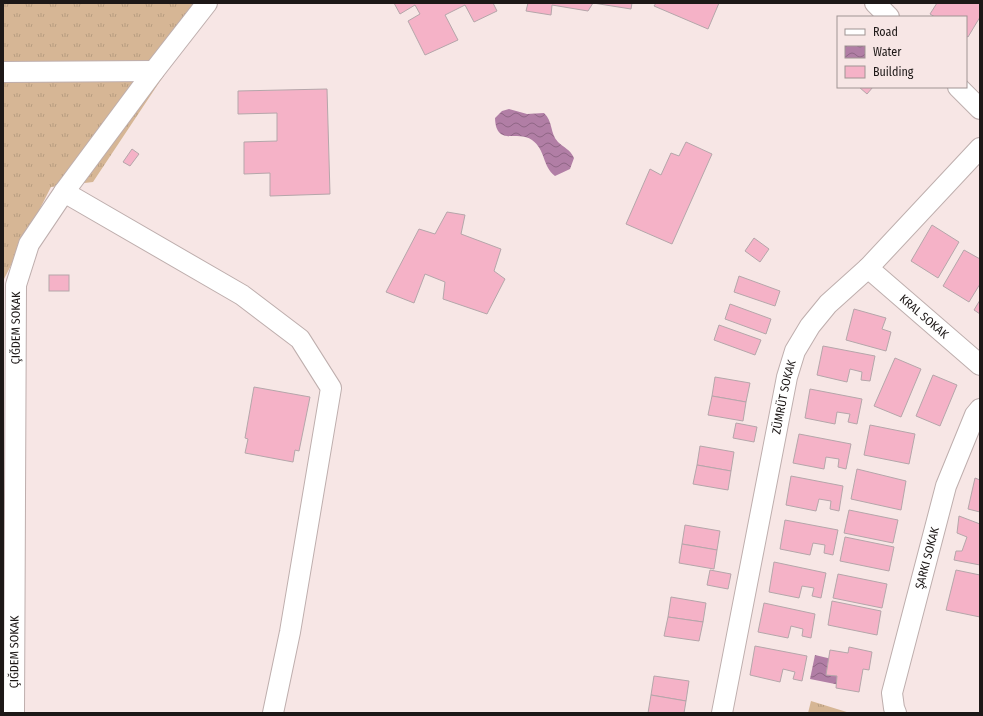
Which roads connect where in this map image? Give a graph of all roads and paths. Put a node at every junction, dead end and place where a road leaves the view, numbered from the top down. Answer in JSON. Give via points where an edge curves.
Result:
{"nodes":[{"id":1,"x":207,"y":3,"type":"edge"},
{"id":2,"x":875,"y":3,"type":"edge"},
{"id":3,"x":888,"y":16,"type":"edge"},
{"id":4,"x":154,"y":71,"type":"junction"},
{"id":5,"x":3,"y":72,"type":"edge"},
{"id":6,"x":959,"y":88,"type":"edge"},
{"id":7,"x":980,"y":109,"type":"edge"},
{"id":8,"x":980,"y":148,"type":"edge"},
{"id":9,"x":64,"y":192,"type":"junction"},
{"id":10,"x":868,"y":268,"type":"junction"},
{"id":11,"x":980,"y":365,"type":"edge"},
{"id":12,"x":980,"y":409,"type":"edge"},
{"id":13,"x":14,"y":713,"type":"edge"},
{"id":14,"x":273,"y":713,"type":"edge"},
{"id":15,"x":722,"y":713,"type":"edge"},
{"id":16,"x":896,"y":713,"type":"edge"}],
"edges":[{"from":1,"to":4,"type":"street"},
{"from":2,"to":3,"type":"street"},
{"from":4,"to":5,"type":"street"},
{"from":4,"to":9,"type":"street"},
{"from":6,"to":7,"type":"street"},
{"from":8,"to":10,"type":"street","name":"ZÜMRÜT SOKAK"},
{"from":9,"to":13,"type":"street","via":[[29,244],[16,285]]},
{"from":9,"to":14,"type":"street","via":[[242,295],[300,339],[331,388],[290,632]]},
{"from":10,"to":11,"type":"street","name":"KRAL SOKAK"},
{"from":10,"to":15,"type":"street","name":"ZÜMRÜT SOKAK","via":[[828,304],[810,326],[796,350],[787,377]]},
{"from":12,"to":16,"type":"street","via":[[975,415],[946,486],[892,693]]}]}
